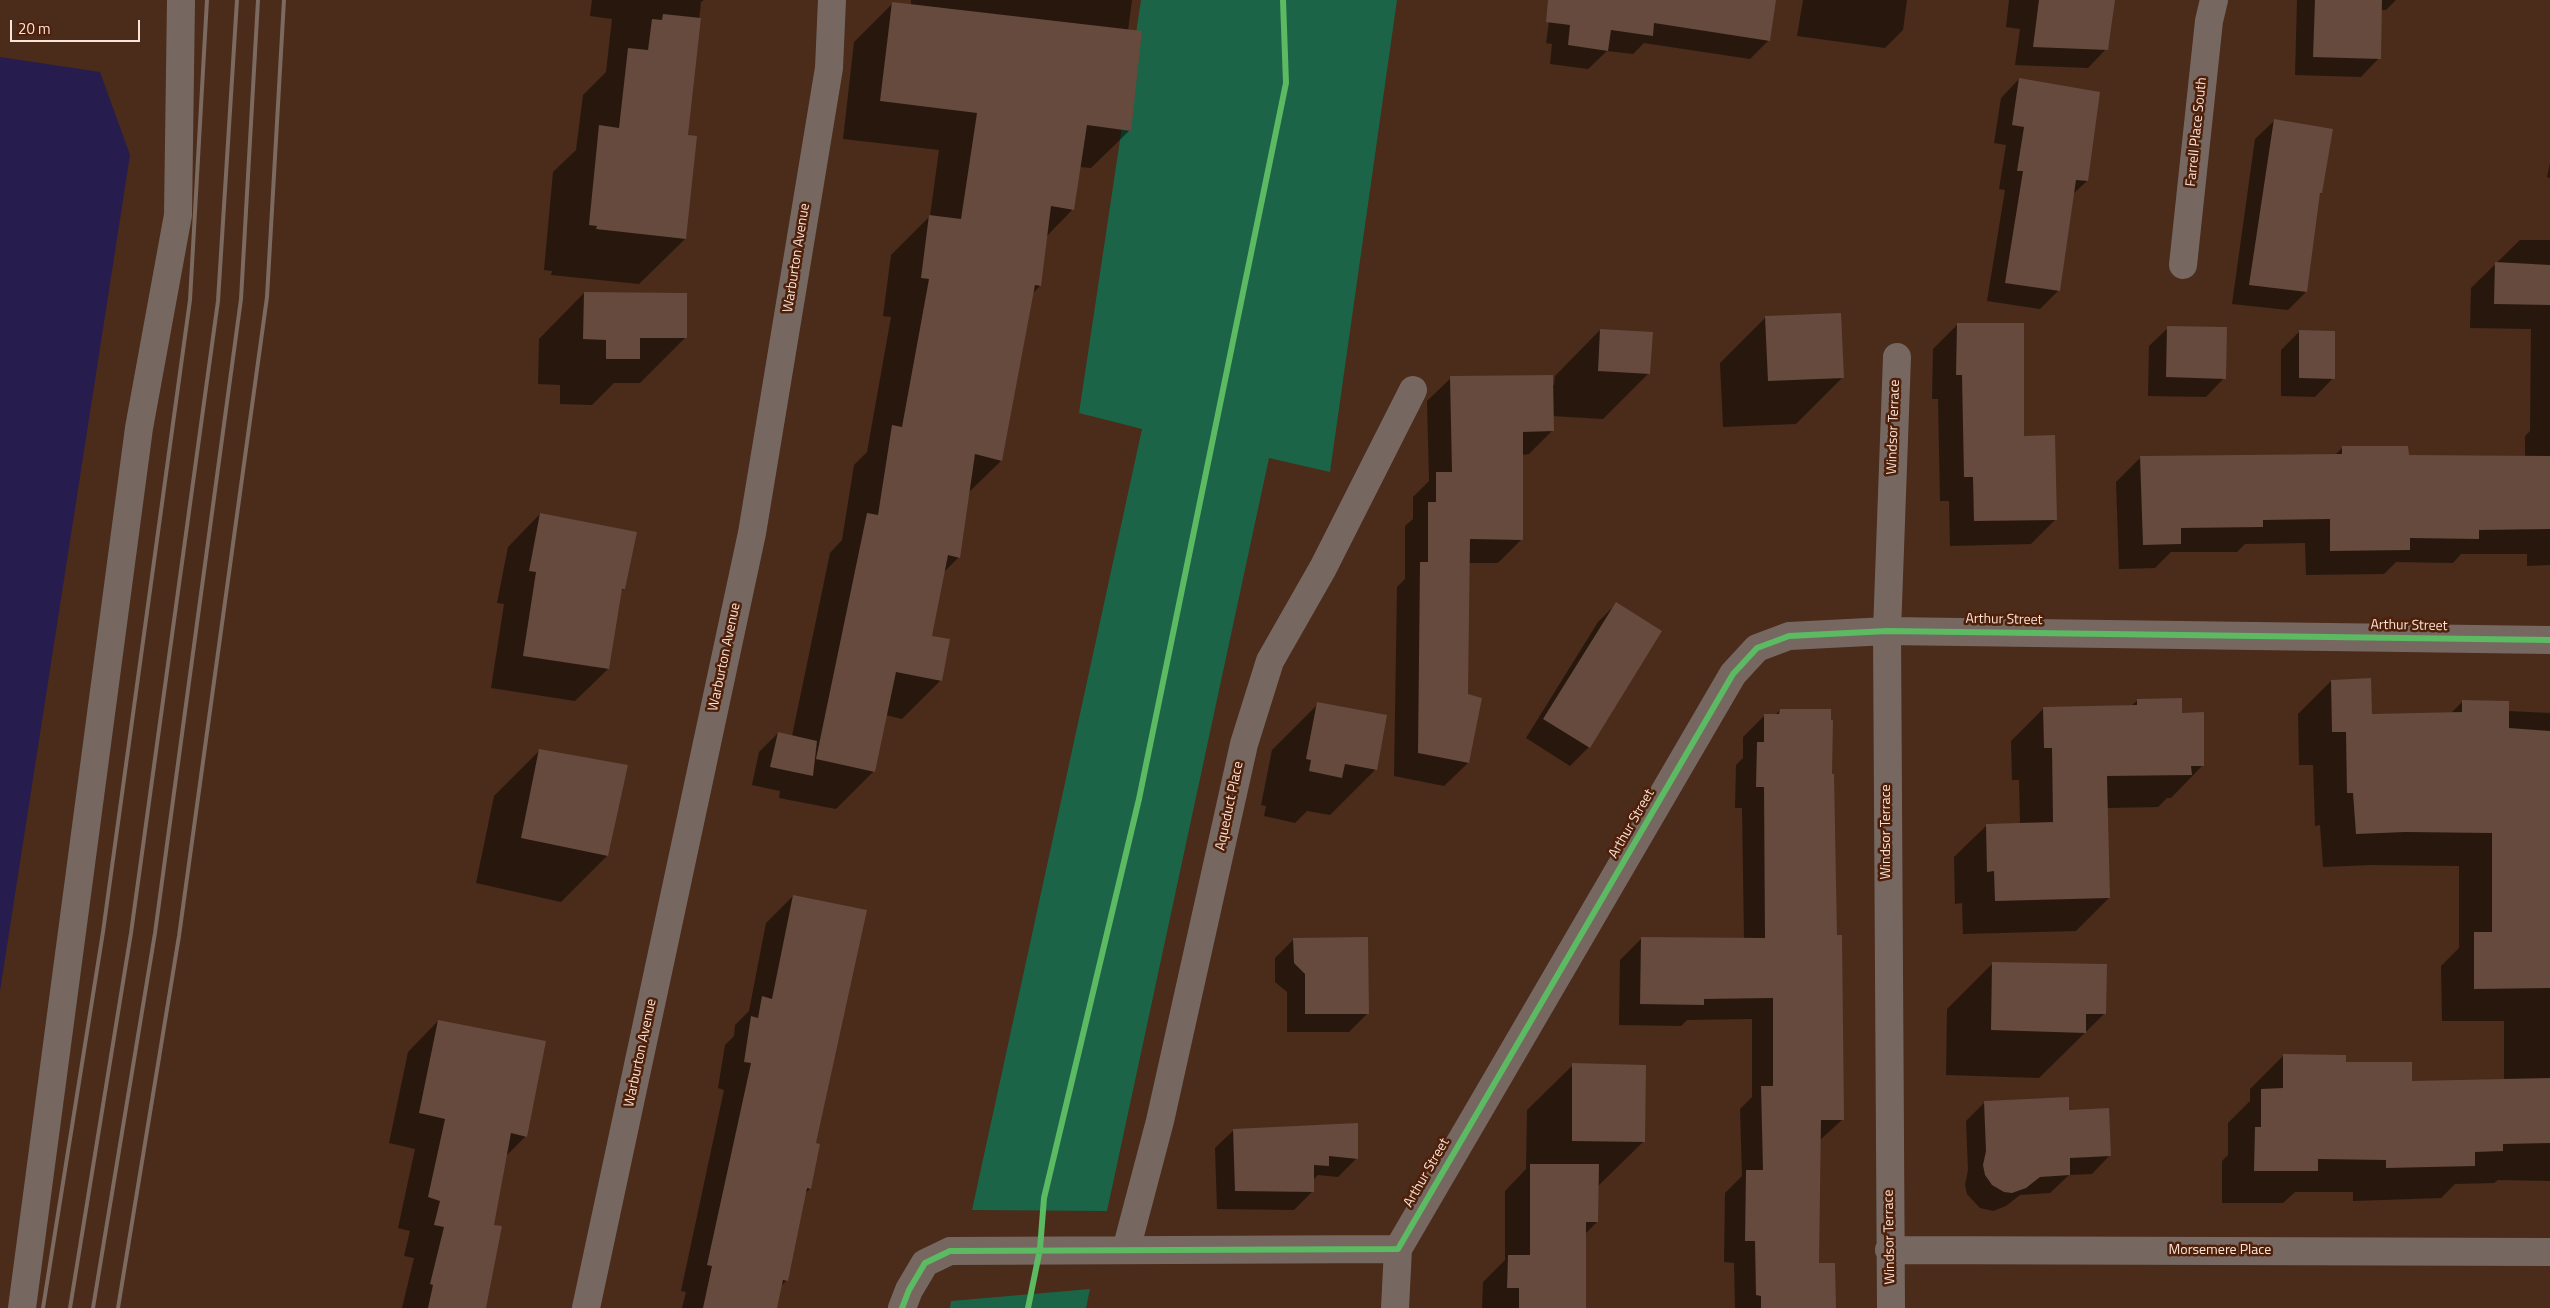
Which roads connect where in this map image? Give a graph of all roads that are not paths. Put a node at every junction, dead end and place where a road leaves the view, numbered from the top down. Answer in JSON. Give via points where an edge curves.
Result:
{"nodes":[{"id":1,"x":181,"y":0,"type":"edge"},
{"id":2,"x":832,"y":0,"type":"edge"},
{"id":3,"x":2214,"y":0,"type":"edge"},
{"id":4,"x":2182,"y":265,"type":"dead end"},
{"id":5,"x":1897,"y":357,"type":"dead end"},
{"id":6,"x":1413,"y":390,"type":"dead end"},
{"id":7,"x":1886,"y":631,"type":"junction"},
{"id":8,"x":2550,"y":640,"type":"edge"},
{"id":9,"x":1398,"y":1249,"type":"junction"},
{"id":10,"x":1126,"y":1250,"type":"junction"},
{"id":11,"x":1889,"y":1250,"type":"junction"},
{"id":12,"x":2550,"y":1252,"type":"edge"},
{"id":13,"x":22,"y":1308,"type":"edge"},
{"id":14,"x":586,"y":1308,"type":"edge"},
{"id":15,"x":902,"y":1308,"type":"edge"},
{"id":16,"x":1395,"y":1308,"type":"edge"},
{"id":17,"x":1891,"y":1308,"type":"edge"}],
"edges":[{"from":1,"to":13,"type":"street","via":[[178,215],[139,428]]},
{"from":2,"to":14,"type":"street","name":"Warburton Avenue","via":[[829,68],[752,533]]},
{"from":3,"to":4,"type":"street","name":"Farrell Place South"},
{"from":5,"to":7,"type":"street","name":"Windsor Terrace"},
{"from":6,"to":10,"type":"street","name":"Aqueduct Place","via":[[1322,568],[1270,661],[1244,744],[1160,1121]]},
{"from":7,"to":8,"type":"street","name":"Arthur Street"},
{"from":7,"to":9,"type":"street","name":"Arthur Street","via":[[1789,636],[1757,648],[1734,674]]},
{"from":7,"to":11,"type":"street","name":"Windsor Terrace"},
{"from":9,"to":10,"type":"street"},
{"from":9,"to":16,"type":"street"},
{"from":10,"to":15,"type":"street","via":[[950,1251],[925,1263]]},
{"from":11,"to":12,"type":"street","name":"Morsemere Place"},
{"from":11,"to":17,"type":"street","name":"Windsor Terrace"}]}
